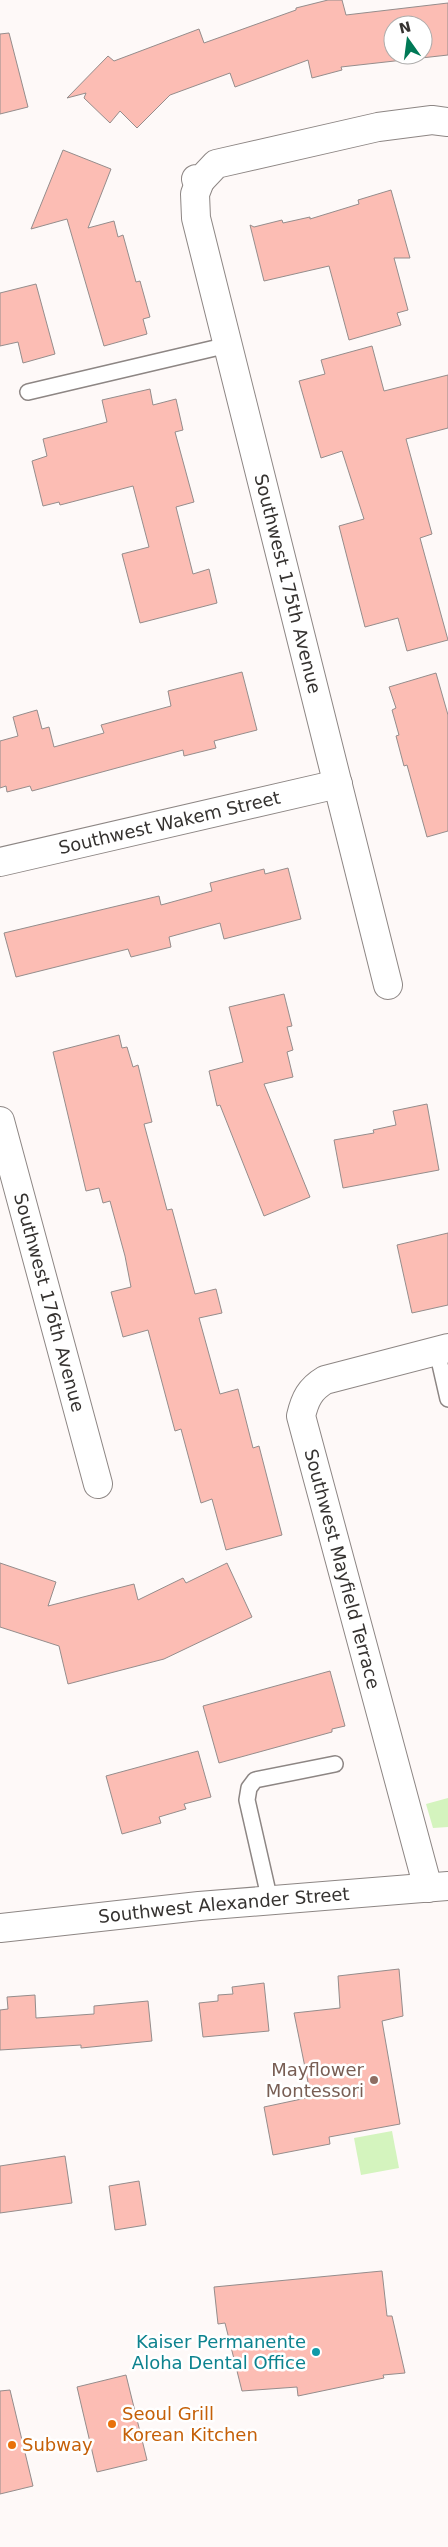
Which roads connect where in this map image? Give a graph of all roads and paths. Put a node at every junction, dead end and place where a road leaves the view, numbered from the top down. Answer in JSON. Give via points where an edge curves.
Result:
{"nodes":[{"id":1,"x":448,"y":122,"type":"edge"},
{"id":2,"x":228,"y":344,"type":"junction"},
{"id":3,"x":28,"y":392,"type":"dead end"},
{"id":4,"x":338,"y":784,"type":"junction"},
{"id":5,"x":0,"y":862,"type":"edge"},
{"id":6,"x":388,"y":985,"type":"dead end"},
{"id":7,"x":0,"y":1120,"type":"edge"},
{"id":8,"x":442,"y":1350,"type":"edge"},
{"id":9,"x":448,"y":1398,"type":"edge"},
{"id":10,"x":98,"y":1484,"type":"dead end"},
{"id":11,"x":336,"y":1764,"type":"dead end"},
{"id":12,"x":438,"y":1887,"type":"edge"},
{"id":13,"x":270,"y":1901,"type":"junction"},
{"id":14,"x":0,"y":1928,"type":"edge"}],
"edges":[{"from":1,"to":2,"type":"street","name":"Southwest 175th Avenue","via":[[432,120],[378,126],[235,159],[216,164],[198,180],[196,218]]},
{"from":2,"to":3,"type":"lane"},
{"from":2,"to":4,"type":"street","name":"Southwest 175th Avenue"},
{"from":4,"to":5,"type":"street","name":"Southwest Wakem Street"},
{"from":4,"to":6,"type":"street","name":"Southwest 175th Avenue"},
{"from":7,"to":10,"type":"street","name":"Southwest 176th Avenue"},
{"from":8,"to":9,"type":"lane"},
{"from":8,"to":12,"type":"street","name":"Southwest Mayfield Terrace","via":[[325,1380],[308,1395],[301,1416]]},
{"from":11,"to":13,"type":"lane","via":[[255,1780],[249,1788],[247,1800]]},
{"from":12,"to":13,"type":"street","name":"Southwest Alexander Street"},
{"from":13,"to":14,"type":"street","name":"Southwest Alexander Street"}]}
